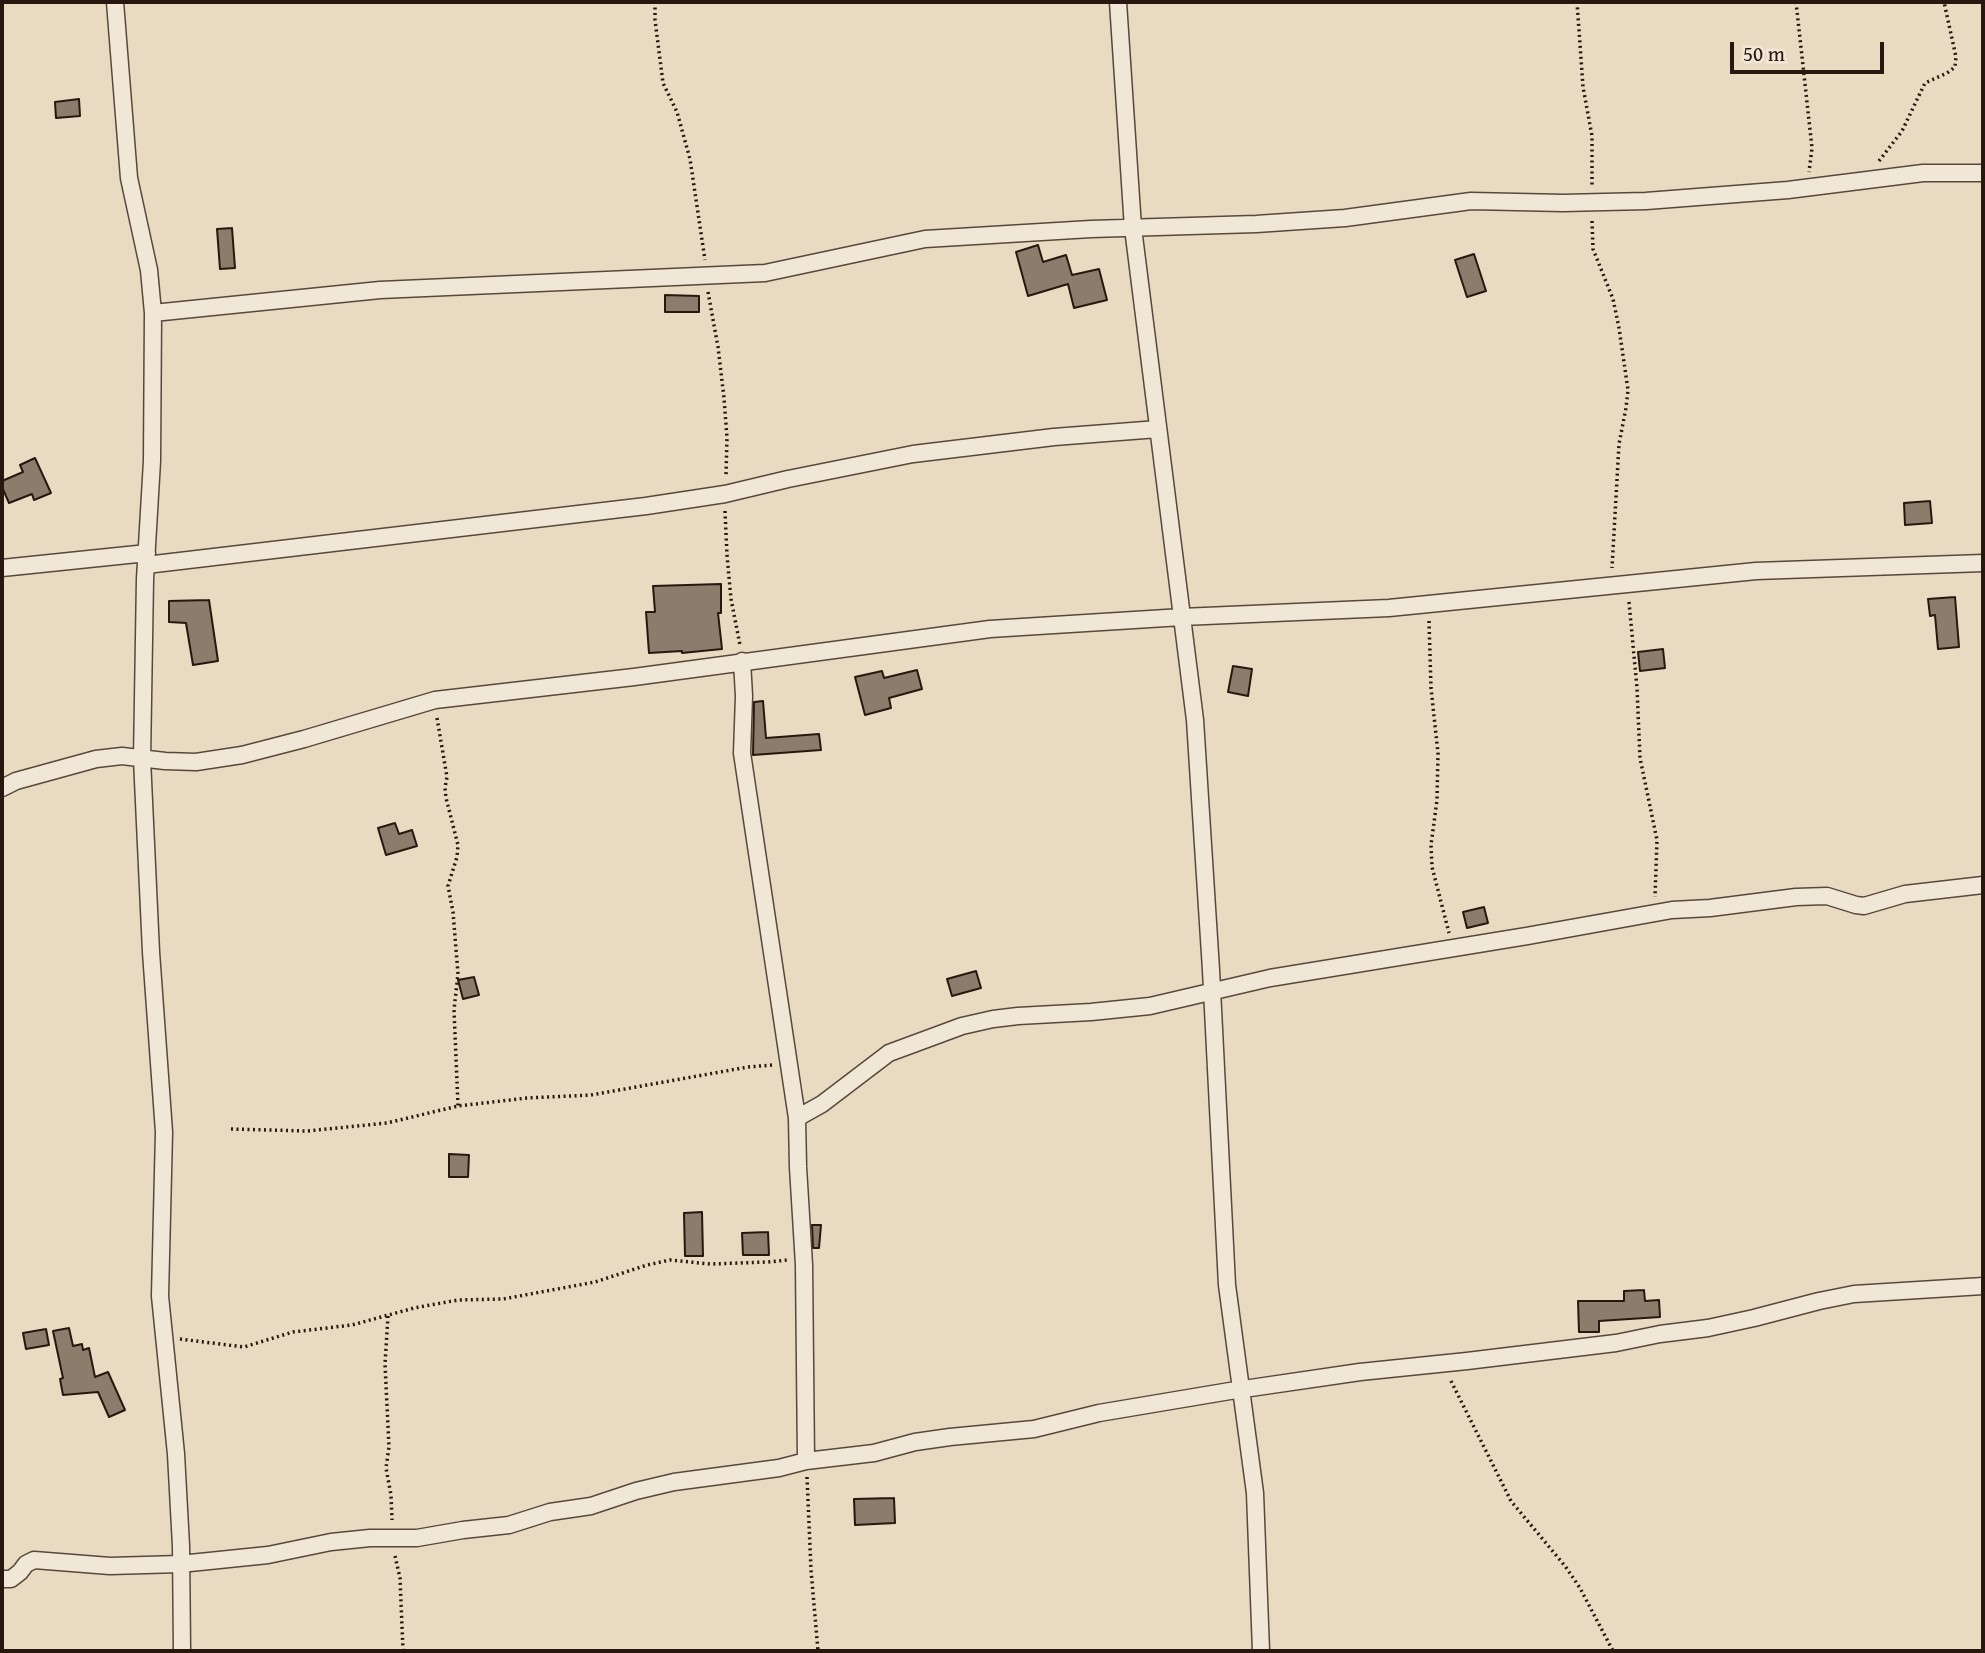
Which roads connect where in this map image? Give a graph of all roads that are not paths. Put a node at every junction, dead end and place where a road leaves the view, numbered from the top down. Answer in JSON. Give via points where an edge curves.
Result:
{"nodes":[{"id":1,"x":116,"y":2,"type":"edge"},
{"id":2,"x":1118,"y":2,"type":"edge"},
{"id":3,"x":1983,"y":173,"type":"edge"},
{"id":4,"x":1133,"y":228,"type":"junction"},
{"id":5,"x":153,"y":313,"type":"junction"},
{"id":6,"x":1158,"y":429,"type":"junction"},
{"id":7,"x":146,"y":559,"type":"junction"},
{"id":8,"x":1983,"y":563,"type":"edge"},
{"id":9,"x":2,"y":568,"type":"edge"},
{"id":10,"x":1182,"y":617,"type":"junction"},
{"id":11,"x":743,"y":661,"type":"junction"},
{"id":12,"x":142,"y":759,"type":"junction"},
{"id":13,"x":2,"y":788,"type":"edge"},
{"id":14,"x":1983,"y":885,"type":"edge"},
{"id":15,"x":1213,"y":992,"type":"junction"},
{"id":16,"x":797,"y":1118,"type":"junction"},
{"id":17,"x":1983,"y":1286,"type":"edge"},
{"id":18,"x":1241,"y":1389,"type":"junction"},
{"id":19,"x":806,"y":1461,"type":"junction"},
{"id":20,"x":180,"y":1564,"type":"junction"},
{"id":21,"x":2,"y":1579,"type":"edge"},
{"id":22,"x":182,"y":1651,"type":"edge"},
{"id":23,"x":1261,"y":1651,"type":"edge"}],
"edges":[{"from":1,"to":5,"type":"street","via":[[129,178],[149,270]]},
{"from":2,"to":4,"type":"street"},
{"from":3,"to":4,"type":"street","via":[[1923,173],[1646,201],[1471,201],[1332,219]]},
{"from":4,"to":5,"type":"street","via":[[925,239],[765,273],[380,290]]},
{"from":4,"to":6,"type":"street"},
{"from":5,"to":7,"type":"street"},
{"from":6,"to":7,"type":"street","via":[[913,454],[725,494],[619,510]]},
{"from":6,"to":10,"type":"street"},
{"from":7,"to":9,"type":"street"},
{"from":7,"to":12,"type":"street"},
{"from":8,"to":10,"type":"street","via":[[1756,571],[1389,608]]},
{"from":10,"to":11,"type":"street","via":[[990,629]]},
{"from":10,"to":15,"type":"street","via":[[1195,720]]},
{"from":11,"to":12,"type":"street","via":[[435,700],[242,755],[196,762]]},
{"from":11,"to":16,"type":"street","via":[[742,753]]},
{"from":12,"to":13,"type":"street","via":[[96,759]]},
{"from":12,"to":20,"type":"street","via":[[164,1132],[160,1296],[176,1454]]},
{"from":14,"to":15,"type":"street","via":[[1905,894],[1864,906],[1827,895],[1654,913],[1270,978]]},
{"from":15,"to":16,"type":"street","via":[[1150,1006],[1018,1016],[962,1026],[889,1053]]},
{"from":15,"to":18,"type":"street","via":[[1227,1286]]},
{"from":16,"to":19,"type":"street"},
{"from":17,"to":18,"type":"street","via":[[1854,1294],[1708,1328],[1591,1347]]},
{"from":18,"to":19,"type":"street","via":[[1034,1429],[950,1437]]},
{"from":18,"to":23,"type":"street","via":[[1255,1493]]},
{"from":19,"to":20,"type":"street","via":[[674,1482],[509,1525],[417,1538],[331,1542],[268,1555]]},
{"from":20,"to":21,"type":"street","via":[[110,1566],[34,1560],[11,1579]]},
{"from":20,"to":22,"type":"street"}]}
